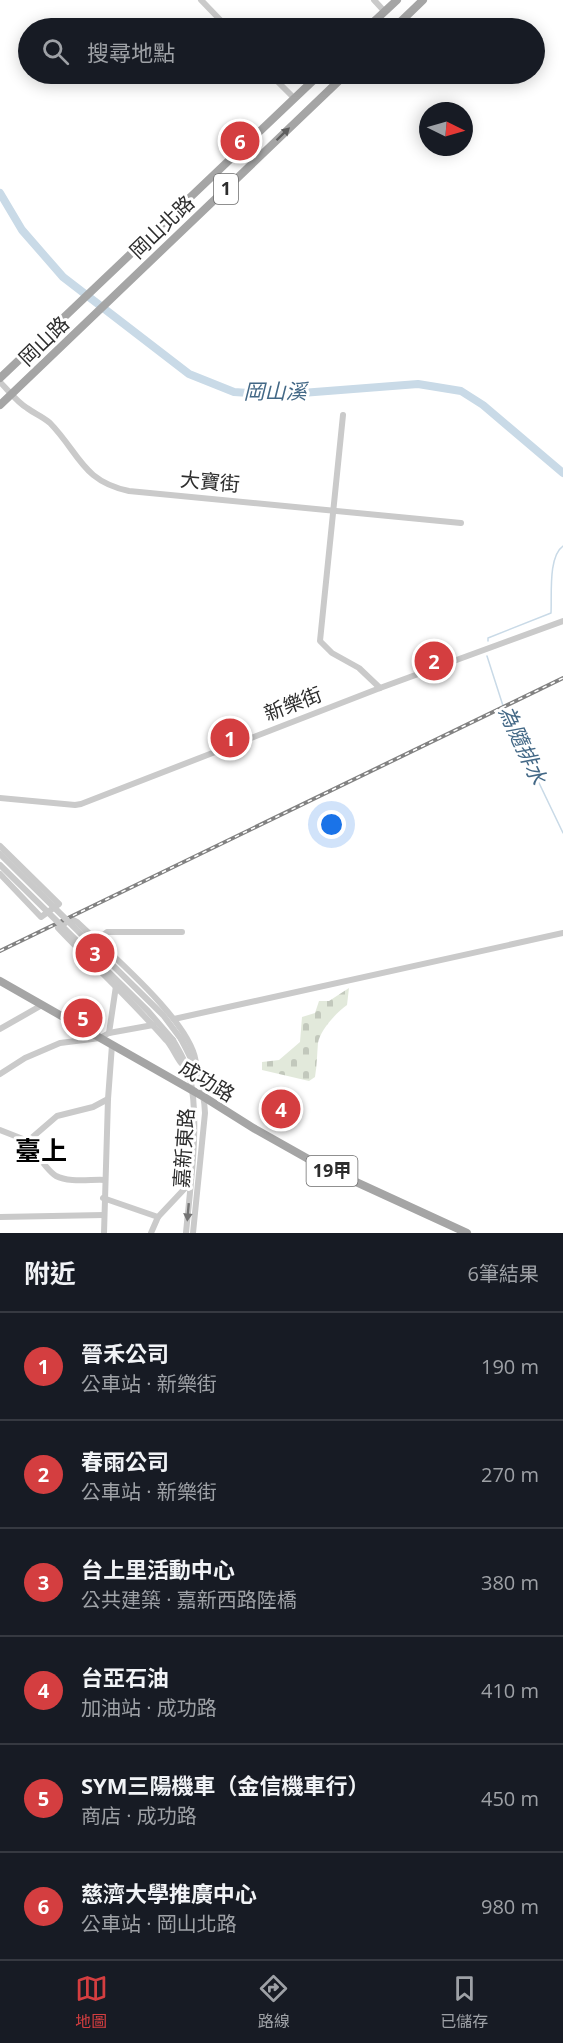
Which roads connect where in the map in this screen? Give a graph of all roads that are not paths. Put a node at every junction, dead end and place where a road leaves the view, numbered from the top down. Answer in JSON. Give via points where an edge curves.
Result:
{"nodes":[{"id":1,"x":201,"y":0,"type":"edge"},
{"id":2,"x":374,"y":0,"type":"edge"},
{"id":3,"x":397,"y":0,"type":"edge"},
{"id":4,"x":423,"y":0,"type":"edge"},
{"id":5,"x":385,"y":12,"type":"junction"},
{"id":6,"x":218,"y":18,"type":"edge"},
{"id":7,"x":378,"y":18,"type":"edge"},
{"id":8,"x":404,"y":18,"type":"edge"},
{"id":9,"x":280,"y":84,"type":"edge"},
{"id":10,"x":309,"y":84,"type":"edge"},
{"id":11,"x":336,"y":84,"type":"edge"},
{"id":12,"x":294,"y":98,"type":"junction"},
{"id":13,"x":75,"y":306,"type":"joint"},
{"id":14,"x":84,"y":325,"type":"joint"},
{"id":15,"x":0,"y":380,"type":"edge"},
{"id":16,"x":12,"y":394,"type":"junction"},
{"id":17,"x":0,"y":405,"type":"edge"},
{"id":18,"x":343,"y":415,"type":"dead end"},
{"id":19,"x":333,"y":510,"type":"junction"},
{"id":20,"x":461,"y":523,"type":"dead end"},
{"id":21,"x":563,"y":621,"type":"edge"},
{"id":22,"x":380,"y":688,"type":"junction"},
{"id":23,"x":0,"y":798,"type":"edge"},
{"id":24,"x":0,"y":846,"type":"edge"},
{"id":25,"x":0,"y":854,"type":"edge"},
{"id":26,"x":0,"y":865,"type":"edge"},
{"id":27,"x":0,"y":874,"type":"edge"},
{"id":28,"x":182,"y":932,"type":"dead end"},
{"id":29,"x":563,"y":933,"type":"edge"},
{"id":30,"x":96,"y":941,"type":"junction"},
{"id":31,"x":129,"y":973,"type":"junction"},
{"id":32,"x":0,"y":981,"type":"edge"},
{"id":33,"x":116,"y":986,"type":"junction"},
{"id":34,"x":42,"y":1005,"type":"junction"},
{"id":35,"x":174,"y":1019,"type":"junction"},
{"id":36,"x":153,"y":1024,"type":"junction"},
{"id":37,"x":0,"y":1029,"type":"edge"},
{"id":38,"x":109,"y":1033,"type":"junction"},
{"id":39,"x":100,"y":1038,"type":"junction"},
{"id":40,"x":112,"y":1045,"type":"junction"},
{"id":41,"x":196,"y":1066,"type":"junction"},
{"id":42,"x":188,"y":1070,"type":"junction"},
{"id":43,"x":0,"y":1074,"type":"edge"},
{"id":44,"x":193,"y":1090,"type":"junction"},
{"id":45,"x":204,"y":1097,"type":"junction"},
{"id":46,"x":108,"y":1099,"type":"junction"},
{"id":47,"x":0,"y":1130,"type":"edge"},
{"id":48,"x":28,"y":1142,"type":"junction"},
{"id":49,"x":105,"y":1180,"type":"junction"},
{"id":50,"x":190,"y":1183,"type":"junction"},
{"id":51,"x":104,"y":1198,"type":"junction"},
{"id":52,"x":104,"y":1215,"type":"junction"},
{"id":53,"x":0,"y":1217,"type":"edge"},
{"id":54,"x":158,"y":1217,"type":"junction"},
{"id":55,"x":104,"y":1233,"type":"edge"},
{"id":56,"x":152,"y":1233,"type":"edge"},
{"id":57,"x":186,"y":1233,"type":"edge"},
{"id":58,"x":194,"y":1233,"type":"edge"},
{"id":59,"x":466,"y":1233,"type":"edge"}],
"edges":[{"from":1,"to":6,"type":"street"},
{"from":2,"to":5,"type":"street"},
{"from":3,"to":5,"type":"main road"},
{"from":4,"to":8,"type":"main road"},
{"from":5,"to":7,"type":"main road"},
{"from":9,"to":12,"type":"street"},
{"from":10,"to":12,"type":"main road","name":"岡山北路","number":"1"},
{"from":14,"to":11,"type":"main road","name":"岡山北路","number":"1","one_way":true},
{"from":12,"to":13,"type":"main road","name":"岡山北路","number":"1"},
{"from":13,"to":15,"type":"main road","name":"岡山路","number":"1"},
{"from":14,"to":16,"type":"main road","name":"岡山路","number":"1"},
{"from":15,"to":16,"type":"street","name":"大寶街"},
{"from":16,"to":17,"type":"main road","name":"岡山路","number":"1"},
{"from":16,"to":19,"type":"street","name":"大寶街","via":[[51,425],[92,477],[113,488]]},
{"from":18,"to":19,"type":"street"},
{"from":19,"to":20,"type":"street","name":"大寶街"},
{"from":19,"to":22,"type":"street","via":[[320,641]]},
{"from":21,"to":22,"type":"street","name":"新樂街"},
{"from":22,"to":23,"type":"street","name":"新樂街","via":[[81,804]]},
{"from":24,"to":27,"type":"street","via":[[59,904],[41,916]]},
{"from":25,"to":41,"type":"street","name":"嘉新東路","bridge":true,"via":[[163,1015]]},
{"from":26,"to":42,"type":"street","name":"嘉新東路","bridge":true,"via":[[148,1011],[173,1040]]},
{"from":28,"to":30,"type":"street","via":[[107,932]]},
{"from":29,"to":35,"type":"street"},
{"from":30,"to":31,"type":"street","name":"嘉新東路"},
{"from":30,"to":33,"type":"street","name":"嘉新東路","via":[[71,919],[58,928]]},
{"from":31,"to":33,"type":"street"},
{"from":31,"to":35,"type":"street","name":"嘉新東路"},
{"from":32,"to":34,"type":"main road","name":"成功路","number":"19甲"},
{"from":33,"to":36,"type":"street","name":"嘉新東路"},
{"from":33,"to":38,"type":"street"},
{"from":34,"to":37,"type":"street"},
{"from":34,"to":39,"type":"main road","name":"成功路","number":"19甲"},
{"from":35,"to":41,"type":"street","name":"嘉新東路","via":[[196,1058]]},
{"from":36,"to":38,"type":"street"},
{"from":36,"to":42,"type":"street","name":"嘉新東路"},
{"from":38,"to":39,"type":"street"},
{"from":39,"to":40,"type":"main road","name":"成功路","number":"19甲"},
{"from":39,"to":43,"type":"street","via":[[60,1043]]},
{"from":40,"to":44,"type":"main road","name":"成功路","number":"19甲"},
{"from":40,"to":46,"type":"street"},
{"from":41,"to":45,"type":"street","name":"嘉新東路"},
{"from":42,"to":44,"type":"street","name":"嘉新東路"},
{"from":44,"to":45,"type":"main road","name":"成功路","number":"19甲"},
{"from":44,"to":50,"type":"street","name":"嘉新東路"},
{"from":45,"to":58,"type":"street","name":"嘉新東路"},
{"from":45,"to":59,"type":"main road","name":"成功路","number":"19甲","via":[[319,1165]]},
{"from":46,"to":48,"type":"street","via":[[57,1116]]},
{"from":46,"to":49,"type":"street"},
{"from":47,"to":48,"type":"street"},
{"from":48,"to":49,"type":"street","via":[[56,1176]]},
{"from":49,"to":51,"type":"street"},
{"from":50,"to":54,"type":"street"},
{"from":50,"to":57,"type":"street","name":"嘉新東路","one_way":true},
{"from":51,"to":52,"type":"street"},
{"from":51,"to":54,"type":"street"},
{"from":52,"to":53,"type":"street"},
{"from":52,"to":55,"type":"street"},
{"from":54,"to":56,"type":"street"}]}
